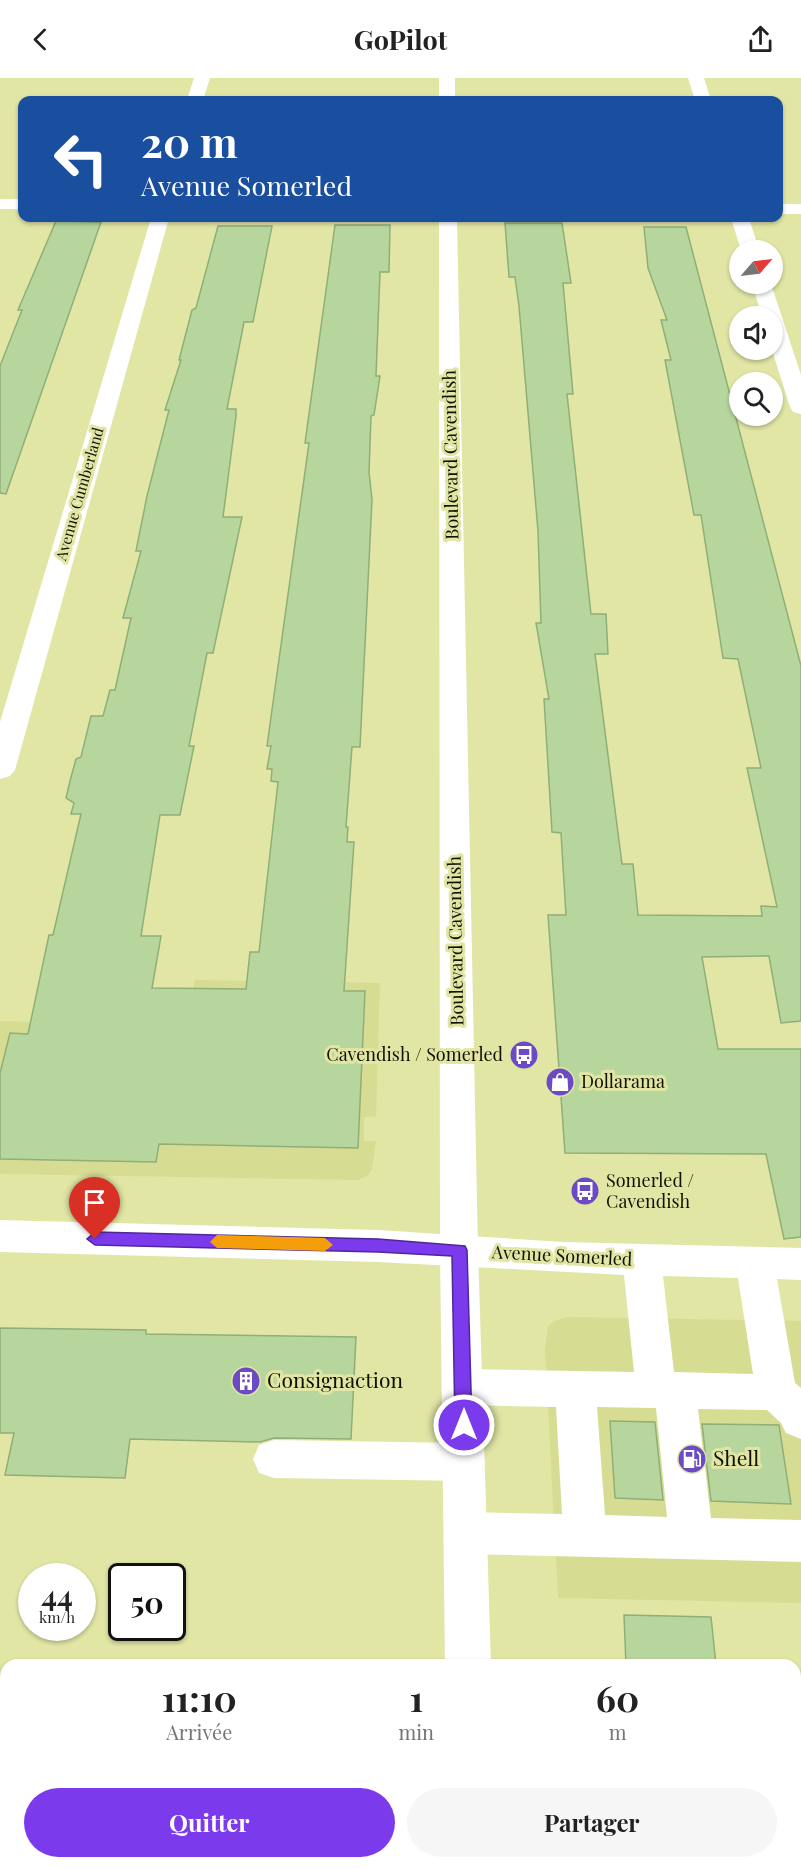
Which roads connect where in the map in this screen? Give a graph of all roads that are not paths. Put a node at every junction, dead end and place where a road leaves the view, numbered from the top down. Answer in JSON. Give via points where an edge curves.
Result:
{"nodes":[{"id":1,"x":202,"y":78,"type":"edge"},
{"id":2,"x":447,"y":78,"type":"edge"},
{"id":3,"x":696,"y":78,"type":"edge"},
{"id":4,"x":196,"y":96,"type":"edge"},
{"id":5,"x":447,"y":96,"type":"edge"},
{"id":6,"x":702,"y":96,"type":"edge"},
{"id":7,"x":0,"y":204,"type":"edge"},
{"id":8,"x":18,"y":204,"type":"edge"},
{"id":9,"x":783,"y":209,"type":"edge"},
{"id":10,"x":801,"y":209,"type":"edge"},
{"id":11,"x":159,"y":222,"type":"edge"},
{"id":12,"x":448,"y":222,"type":"edge"},
{"id":13,"x":741,"y":222,"type":"edge"},
{"id":14,"x":747,"y":240,"type":"edge"},
{"id":15,"x":783,"y":351,"type":"edge"},
{"id":16,"x":801,"y":406,"type":"edge"},
{"id":17,"x":0,"y":770,"type":"edge"},
{"id":18,"x":0,"y":1236,"type":"edge"},
{"id":19,"x":459,"y":1250,"type":"junction"},
{"id":20,"x":642,"y":1260,"type":"junction"},
{"id":21,"x":755,"y":1263,"type":"junction"},
{"id":22,"x":801,"y":1263,"type":"edge"},
{"id":23,"x":464,"y":1388,"type":"junction"},
{"id":24,"x":576,"y":1389,"type":"junction"},
{"id":25,"x":665,"y":1390,"type":"junction"},
{"id":26,"x":788,"y":1406,"type":"edge"},
{"id":27,"x":274,"y":1459,"type":"dead end"},
{"id":28,"x":464,"y":1462,"type":"junction"},
{"id":29,"x":466,"y":1533,"type":"junction"},
{"id":30,"x":585,"y":1535,"type":"junction"},
{"id":31,"x":691,"y":1538,"type":"junction"},
{"id":32,"x":801,"y":1541,"type":"edge"},
{"id":33,"x":468,"y":1659,"type":"edge"}],
"edges":[{"from":1,"to":4,"type":"street"},
{"from":2,"to":5,"type":"street"},
{"from":3,"to":6,"type":"street"},
{"from":7,"to":8,"type":"street"},
{"from":9,"to":10,"type":"street"},
{"from":11,"to":17,"type":"street","name":"Avenue Cumberland"},
{"from":12,"to":19,"type":"street","name":"Boulevard Cavendish"},
{"from":13,"to":14,"type":"street"},
{"from":15,"to":16,"type":"street"},
{"from":18,"to":19,"type":"street","name":"Avenue Somerled"},
{"from":19,"to":20,"type":"street","name":"Avenue Somerled"},
{"from":19,"to":23,"type":"street","name":"Boulevard Cavendish"},
{"from":20,"to":21,"type":"street","name":"Avenue Somerled"},
{"from":20,"to":25,"type":"street"},
{"from":21,"to":22,"type":"street","name":"Avenue Somerled"},
{"from":21,"to":26,"type":"street"},
{"from":23,"to":24,"type":"street"},
{"from":23,"to":28,"type":"street","name":"Boulevard Cavendish"},
{"from":24,"to":25,"type":"street"},
{"from":24,"to":30,"type":"street"},
{"from":25,"to":26,"type":"street"},
{"from":25,"to":31,"type":"street"},
{"from":27,"to":28,"type":"street"},
{"from":28,"to":29,"type":"street","name":"Boulevard Cavendish"},
{"from":29,"to":30,"type":"street"},
{"from":29,"to":33,"type":"street","name":"Boulevard Cavendish"},
{"from":30,"to":31,"type":"street"},
{"from":31,"to":32,"type":"street"}]}
